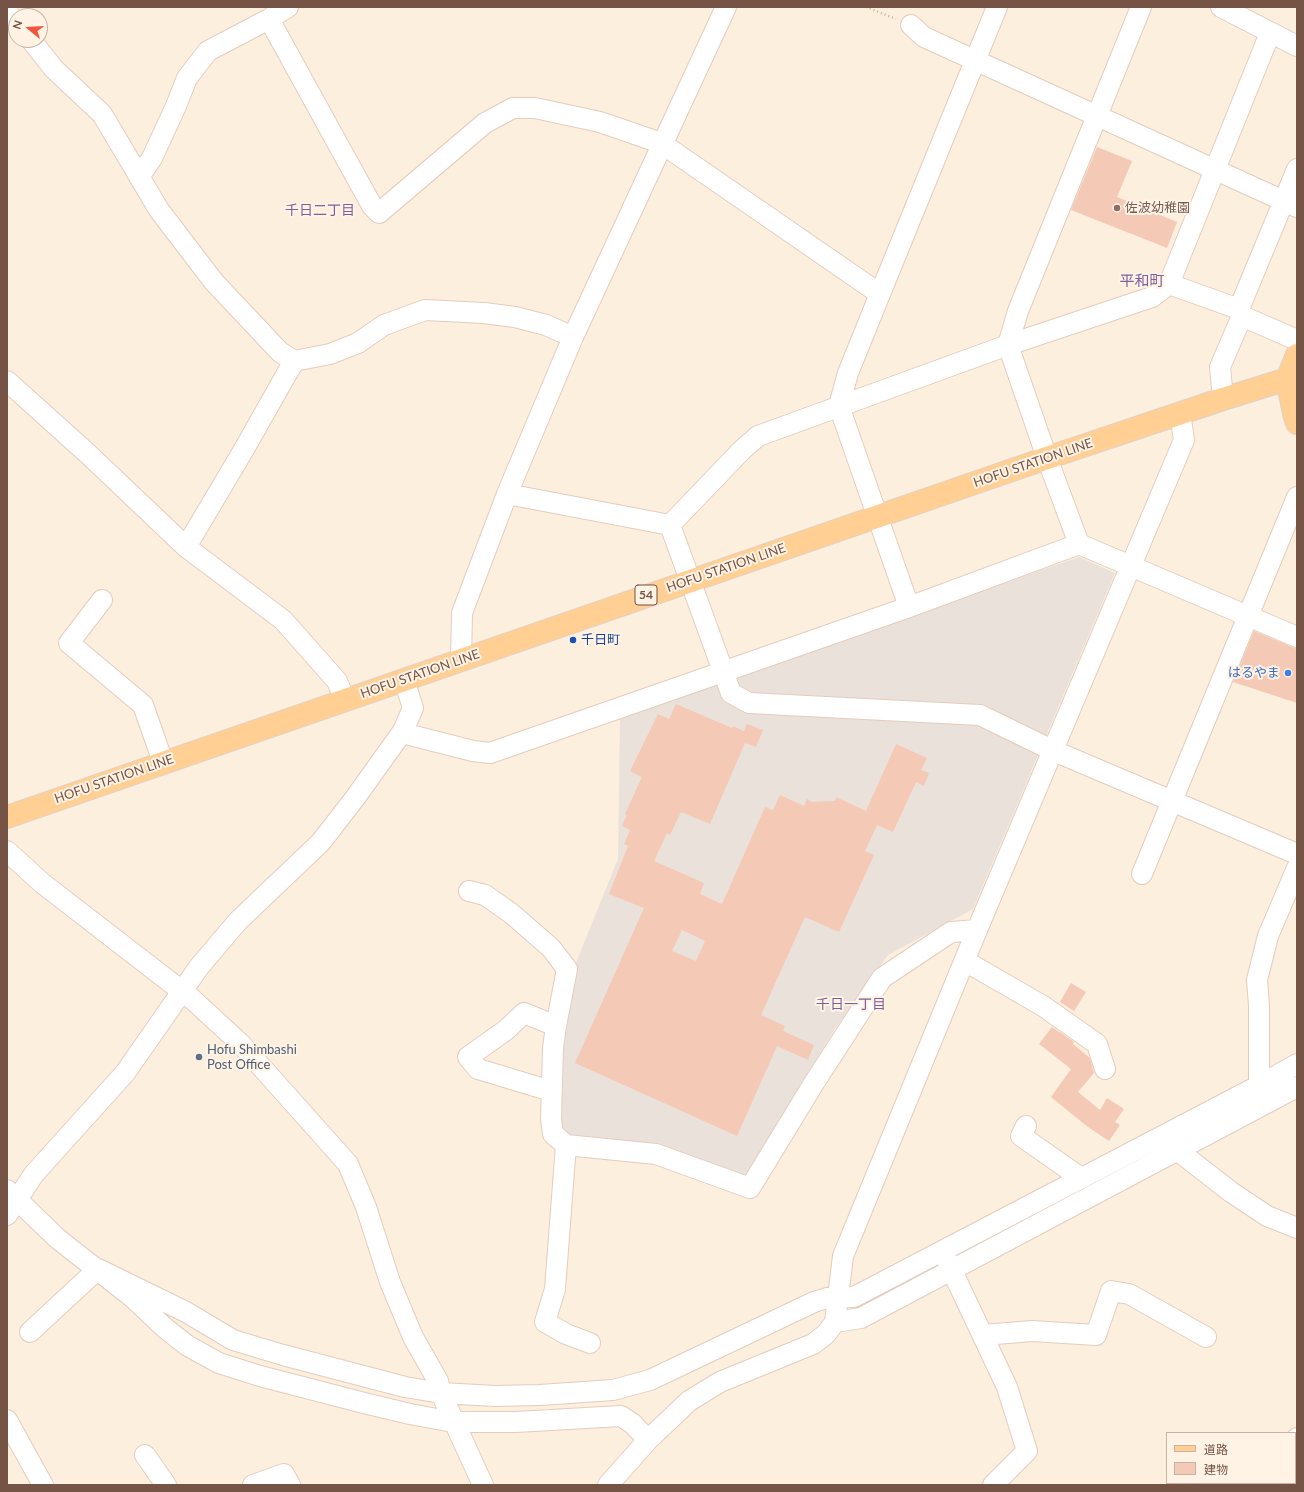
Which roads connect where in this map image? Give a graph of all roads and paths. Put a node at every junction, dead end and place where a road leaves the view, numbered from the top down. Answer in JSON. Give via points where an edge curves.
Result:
{"nodes":[{"id":1,"x":726,"y":7,"type":"edge"},
{"id":2,"x":866,"y":7,"type":"edge"},
{"id":3,"x":997,"y":7,"type":"edge"},
{"id":4,"x":1141,"y":7,"type":"edge"},
{"id":5,"x":1221,"y":7,"type":"edge"},
{"id":6,"x":280,"y":11,"type":"edge"},
{"id":7,"x":911,"y":25,"type":"joint"},
{"id":8,"x":1270,"y":33,"type":"junction"},
{"id":9,"x":1297,"y":46,"type":"edge"},
{"id":10,"x":37,"y":48,"type":"edge"},
{"id":11,"x":976,"y":59,"type":"junction"},
{"id":12,"x":1097,"y":117,"type":"junction"},
{"id":13,"x":662,"y":143,"type":"junction"},
{"id":14,"x":1214,"y":169,"type":"junction"},
{"id":15,"x":1297,"y":169,"type":"edge"},
{"id":16,"x":139,"y":177,"type":"junction"},
{"id":17,"x":1290,"y":204,"type":"edge"},
{"id":18,"x":1168,"y":284,"type":"junction"},
{"id":19,"x":880,"y":294,"type":"junction"},
{"id":20,"x":1240,"y":313,"type":"junction"},
{"id":21,"x":572,"y":337,"type":"junction"},
{"id":22,"x":1297,"y":340,"type":"edge"},
{"id":23,"x":1008,"y":345,"type":"junction"},
{"id":24,"x":1297,"y":355,"type":"edge"},
{"id":25,"x":294,"y":361,"type":"junction"},
{"id":26,"x":1294,"y":375,"type":"edge"},
{"id":27,"x":7,"y":381,"type":"edge"},
{"id":28,"x":1223,"y":399,"type":"junction"},
{"id":29,"x":839,"y":406,"type":"junction"},
{"id":30,"x":1180,"y":413,"type":"junction"},
{"id":31,"x":1297,"y":423,"type":"edge"},
{"id":32,"x":1047,"y":458,"type":"junction"},
{"id":33,"x":507,"y":494,"type":"junction"},
{"id":34,"x":1297,"y":498,"type":"edge"},
{"id":35,"x":878,"y":516,"type":"junction"},
{"id":36,"x":670,"y":525,"type":"junction"},
{"id":37,"x":1080,"y":544,"type":"junction"},
{"id":38,"x":186,"y":547,"type":"junction"},
{"id":39,"x":1130,"y":565,"type":"junction"},
{"id":40,"x":690,"y":580,"type":"junction"},
{"id":41,"x":102,"y":600,"type":"dead end"},
{"id":42,"x":909,"y":607,"type":"junction"},
{"id":43,"x":1248,"y":616,"type":"junction"},
{"id":44,"x":1297,"y":637,"type":"edge"},
{"id":45,"x":461,"y":660,"type":"junction"},
{"id":46,"x":722,"y":671,"type":"junction"},
{"id":47,"x":404,"y":680,"type":"junction"},
{"id":48,"x":345,"y":700,"type":"junction"},
{"id":49,"x":403,"y":731,"type":"junction"},
{"id":50,"x":1054,"y":751,"type":"junction"},
{"id":51,"x":163,"y":762,"type":"junction"},
{"id":52,"x":1173,"y":801,"type":"junction"},
{"id":53,"x":7,"y":817,"type":"edge"},
{"id":54,"x":7,"y":852,"type":"edge"},
{"id":55,"x":1297,"y":854,"type":"edge"},
{"id":56,"x":1297,"y":868,"type":"edge"},
{"id":57,"x":1142,"y":874,"type":"dead end"},
{"id":58,"x":469,"y":891,"type":"dead end"},
{"id":59,"x":977,"y":930,"type":"junction"},
{"id":60,"x":965,"y":961,"type":"junction"},
{"id":61,"x":181,"y":991,"type":"junction"},
{"id":62,"x":556,"y":1026,"type":"junction"},
{"id":63,"x":1297,"y":1064,"type":"edge"},
{"id":64,"x":1106,"y":1069,"type":"dead end"},
{"id":65,"x":1258,"y":1086,"type":"junction"},
{"id":66,"x":1297,"y":1087,"type":"edge"},
{"id":67,"x":551,"y":1091,"type":"junction"},
{"id":68,"x":1260,"y":1107,"type":"junction"},
{"id":69,"x":1026,"y":1126,"type":"dead end"},
{"id":70,"x":566,"y":1145,"type":"junction"},
{"id":71,"x":1177,"y":1150,"type":"junction"},
{"id":72,"x":1081,"y":1178,"type":"junction"},
{"id":73,"x":10,"y":1202,"type":"edge"},
{"id":74,"x":1297,"y":1228,"type":"edge"},
{"id":75,"x":943,"y":1252,"type":"junction"},
{"id":76,"x":98,"y":1269,"type":"junction"},
{"id":77,"x":953,"y":1269,"type":"junction"},
{"id":78,"x":838,"y":1298,"type":"junction"},
{"id":79,"x":835,"y":1322,"type":"junction"},
{"id":80,"x":30,"y":1332,"type":"dead end"},
{"id":81,"x":983,"y":1335,"type":"junction"},
{"id":82,"x":1206,"y":1337,"type":"dead end"},
{"id":83,"x":590,"y":1343,"type":"dead end"},
{"id":84,"x":441,"y":1393,"type":"junction"},
{"id":85,"x":7,"y":1420,"type":"edge"},
{"id":86,"x":453,"y":1422,"type":"junction"},
{"id":87,"x":648,"y":1440,"type":"junction"},
{"id":88,"x":144,"y":1455,"type":"dead end"},
{"id":89,"x":43,"y":1485,"type":"edge"},
{"id":90,"x":166,"y":1485,"type":"edge"},
{"id":91,"x":253,"y":1485,"type":"edge"},
{"id":92,"x":290,"y":1485,"type":"edge"},
{"id":93,"x":483,"y":1485,"type":"edge"},
{"id":94,"x":608,"y":1485,"type":"edge"},
{"id":95,"x":994,"y":1485,"type":"edge"}],
"edges":[{"from":1,"to":13,"type":"street"},
{"from":2,"to":7,"type":"path"},
{"from":3,"to":11,"type":"street"},
{"from":4,"to":12,"type":"street"},
{"from":5,"to":8,"type":"street"},
{"from":6,"to":13,"type":"street","via":[[372,206],[379,214],[484,123],[513,108],[535,108],[600,122]]},
{"from":6,"to":16,"type":"street","via":[[208,51],[187,78],[152,158]]},
{"from":7,"to":11,"type":"street","via":[[924,37]]},
{"from":8,"to":9,"type":"street"},
{"from":8,"to":14,"type":"street"},
{"from":10,"to":16,"type":"street","via":[[54,69],[102,114]]},
{"from":11,"to":12,"type":"street"},
{"from":11,"to":19,"type":"street"},
{"from":12,"to":14,"type":"street"},
{"from":12,"to":23,"type":"street","via":[[1018,311]]},
{"from":13,"to":19,"type":"street"},
{"from":13,"to":21,"type":"street"},
{"from":14,"to":17,"type":"street"},
{"from":14,"to":18,"type":"street"},
{"from":15,"to":17,"type":"street"},
{"from":16,"to":25,"type":"street","via":[[159,210],[214,282],[280,352]]},
{"from":17,"to":20,"type":"street"},
{"from":18,"to":20,"type":"street"},
{"from":18,"to":23,"type":"street","via":[[1152,297]]},
{"from":19,"to":29,"type":"street","via":[[848,373]]},
{"from":20,"to":22,"type":"street"},
{"from":20,"to":28,"type":"street","via":[[1220,367]]},
{"from":21,"to":25,"type":"street","via":[[546,325],[515,317],[425,310],[384,325],[358,343],[330,354]]},
{"from":21,"to":33,"type":"street"},
{"from":23,"to":29,"type":"street"},
{"from":23,"to":32,"type":"street"},
{"from":24,"to":26,"type":"main road"},
{"from":25,"to":38,"type":"street"},
{"from":26,"to":28,"type":"main road","name":"HOFU STATION LINE","number":"54"},
{"from":26,"to":31,"type":"main road","via":[[1294,414]]},
{"from":27,"to":38,"type":"street"},
{"from":28,"to":30,"type":"main road","name":"HOFU STATION LINE","number":"54"},
{"from":29,"to":35,"type":"street"},
{"from":29,"to":36,"type":"street","via":[[758,436]]},
{"from":30,"to":32,"type":"main road","name":"HOFU STATION LINE","number":"54"},
{"from":30,"to":39,"type":"street","via":[[1184,440]]},
{"from":32,"to":35,"type":"main road","name":"HOFU STATION LINE","number":"54"},
{"from":32,"to":37,"type":"street"},
{"from":33,"to":36,"type":"street"},
{"from":33,"to":45,"type":"street","via":[[462,613]]},
{"from":34,"to":43,"type":"street"},
{"from":35,"to":40,"type":"main road","name":"HOFU STATION LINE","number":"54"},
{"from":35,"to":42,"type":"street"},
{"from":36,"to":40,"type":"street"},
{"from":37,"to":39,"type":"street"},
{"from":37,"to":42,"type":"street"},
{"from":38,"to":48,"type":"street","via":[[283,620],[337,681]]},
{"from":39,"to":43,"type":"street"},
{"from":39,"to":50,"type":"street"},
{"from":40,"to":45,"type":"main road","name":"HOFU STATION LINE","number":"54"},
{"from":40,"to":46,"type":"street"},
{"from":41,"to":51,"type":"street","via":[[69,643],[143,704]]},
{"from":42,"to":46,"type":"street"},
{"from":43,"to":44,"type":"street"},
{"from":43,"to":52,"type":"street"},
{"from":45,"to":47,"type":"main road","name":"HOFU STATION LINE","number":"54"},
{"from":46,"to":49,"type":"street","via":[[613,712],[490,753],[473,752]]},
{"from":46,"to":50,"type":"street","via":[[731,693],[749,703],[980,715]]},
{"from":47,"to":48,"type":"main road","name":"HOFU STATION LINE","number":"54"},
{"from":47,"to":49,"type":"street","via":[[413,708]]},
{"from":48,"to":51,"type":"main road","name":"HOFU STATION LINE","number":"54"},
{"from":49,"to":61,"type":"street","via":[[320,842],[238,921]]},
{"from":50,"to":52,"type":"street"},
{"from":50,"to":59,"type":"street"},
{"from":51,"to":53,"type":"main road","name":"HOFU STATION LINE","number":"54"},
{"from":52,"to":55,"type":"street"},
{"from":52,"to":57,"type":"street"},
{"from":54,"to":61,"type":"street","via":[[42,883]]},
{"from":56,"to":65,"type":"street","via":[[1268,936],[1257,980],[1260,1013]]},
{"from":58,"to":62,"type":"street","via":[[485,895],[512,914],[551,948],[568,969]]},
{"from":59,"to":60,"type":"street"},
{"from":59,"to":70,"type":"street","via":[[951,932],[882,978],[750,1188],[656,1154]]},
{"from":60,"to":64,"type":"street","via":[[1043,1006],[1097,1044]]},
{"from":60,"to":78,"type":"street","via":[[843,1256]]},
{"from":61,"to":73,"type":"street","via":[[126,1073]]},
{"from":61,"to":84,"type":"street","via":[[241,1044],[348,1164],[366,1207],[390,1282],[413,1337],[438,1381]]},
{"from":62,"to":67,"type":"street"},
{"from":62,"to":67,"type":"street","via":[[524,1013],[506,1030],[468,1057],[478,1069]]},
{"from":63,"to":65,"type":"street"},
{"from":65,"to":68,"type":"street"},
{"from":65,"to":72,"type":"street"},
{"from":66,"to":68,"type":"street"},
{"from":67,"to":70,"type":"street","via":[[553,1134]]},
{"from":68,"to":71,"type":"street"},
{"from":69,"to":72,"type":"street","via":[[1020,1136]]},
{"from":70,"to":83,"type":"street","via":[[554,1289],[544,1322]]},
{"from":71,"to":74,"type":"street","via":[[1267,1216]]},
{"from":71,"to":77,"type":"street"},
{"from":72,"to":75,"type":"street"},
{"from":73,"to":76,"type":"street"},
{"from":75,"to":77,"type":"street"},
{"from":75,"to":78,"type":"street","via":[[854,1297]]},
{"from":76,"to":80,"type":"street"},
{"from":76,"to":84,"type":"street","via":[[186,1312],[233,1340],[283,1356],[405,1387]]},
{"from":76,"to":86,"type":"street","via":[[188,1346],[219,1363],[364,1403]]},
{"from":77,"to":79,"type":"street","via":[[861,1318]]},
{"from":77,"to":81,"type":"street"},
{"from":78,"to":79,"type":"street"},
{"from":78,"to":84,"type":"street","via":[[814,1302],[650,1380],[613,1390],[540,1395]]},
{"from":79,"to":87,"type":"street","via":[[826,1334],[813,1344],[720,1382],[689,1401]]},
{"from":81,"to":82,"type":"street","via":[[1032,1331],[1096,1335],[1111,1291],[1129,1294]]},
{"from":81,"to":95,"type":"street","via":[[1007,1387],[1027,1451]]},
{"from":84,"to":86,"type":"street"},
{"from":85,"to":89,"type":"street"},
{"from":86,"to":87,"type":"street","via":[[516,1422],[621,1416]]},
{"from":86,"to":93,"type":"street"},
{"from":87,"to":94,"type":"street"},
{"from":88,"to":90,"type":"street"},
{"from":91,"to":92,"type":"street","via":[[284,1474]]}]}
